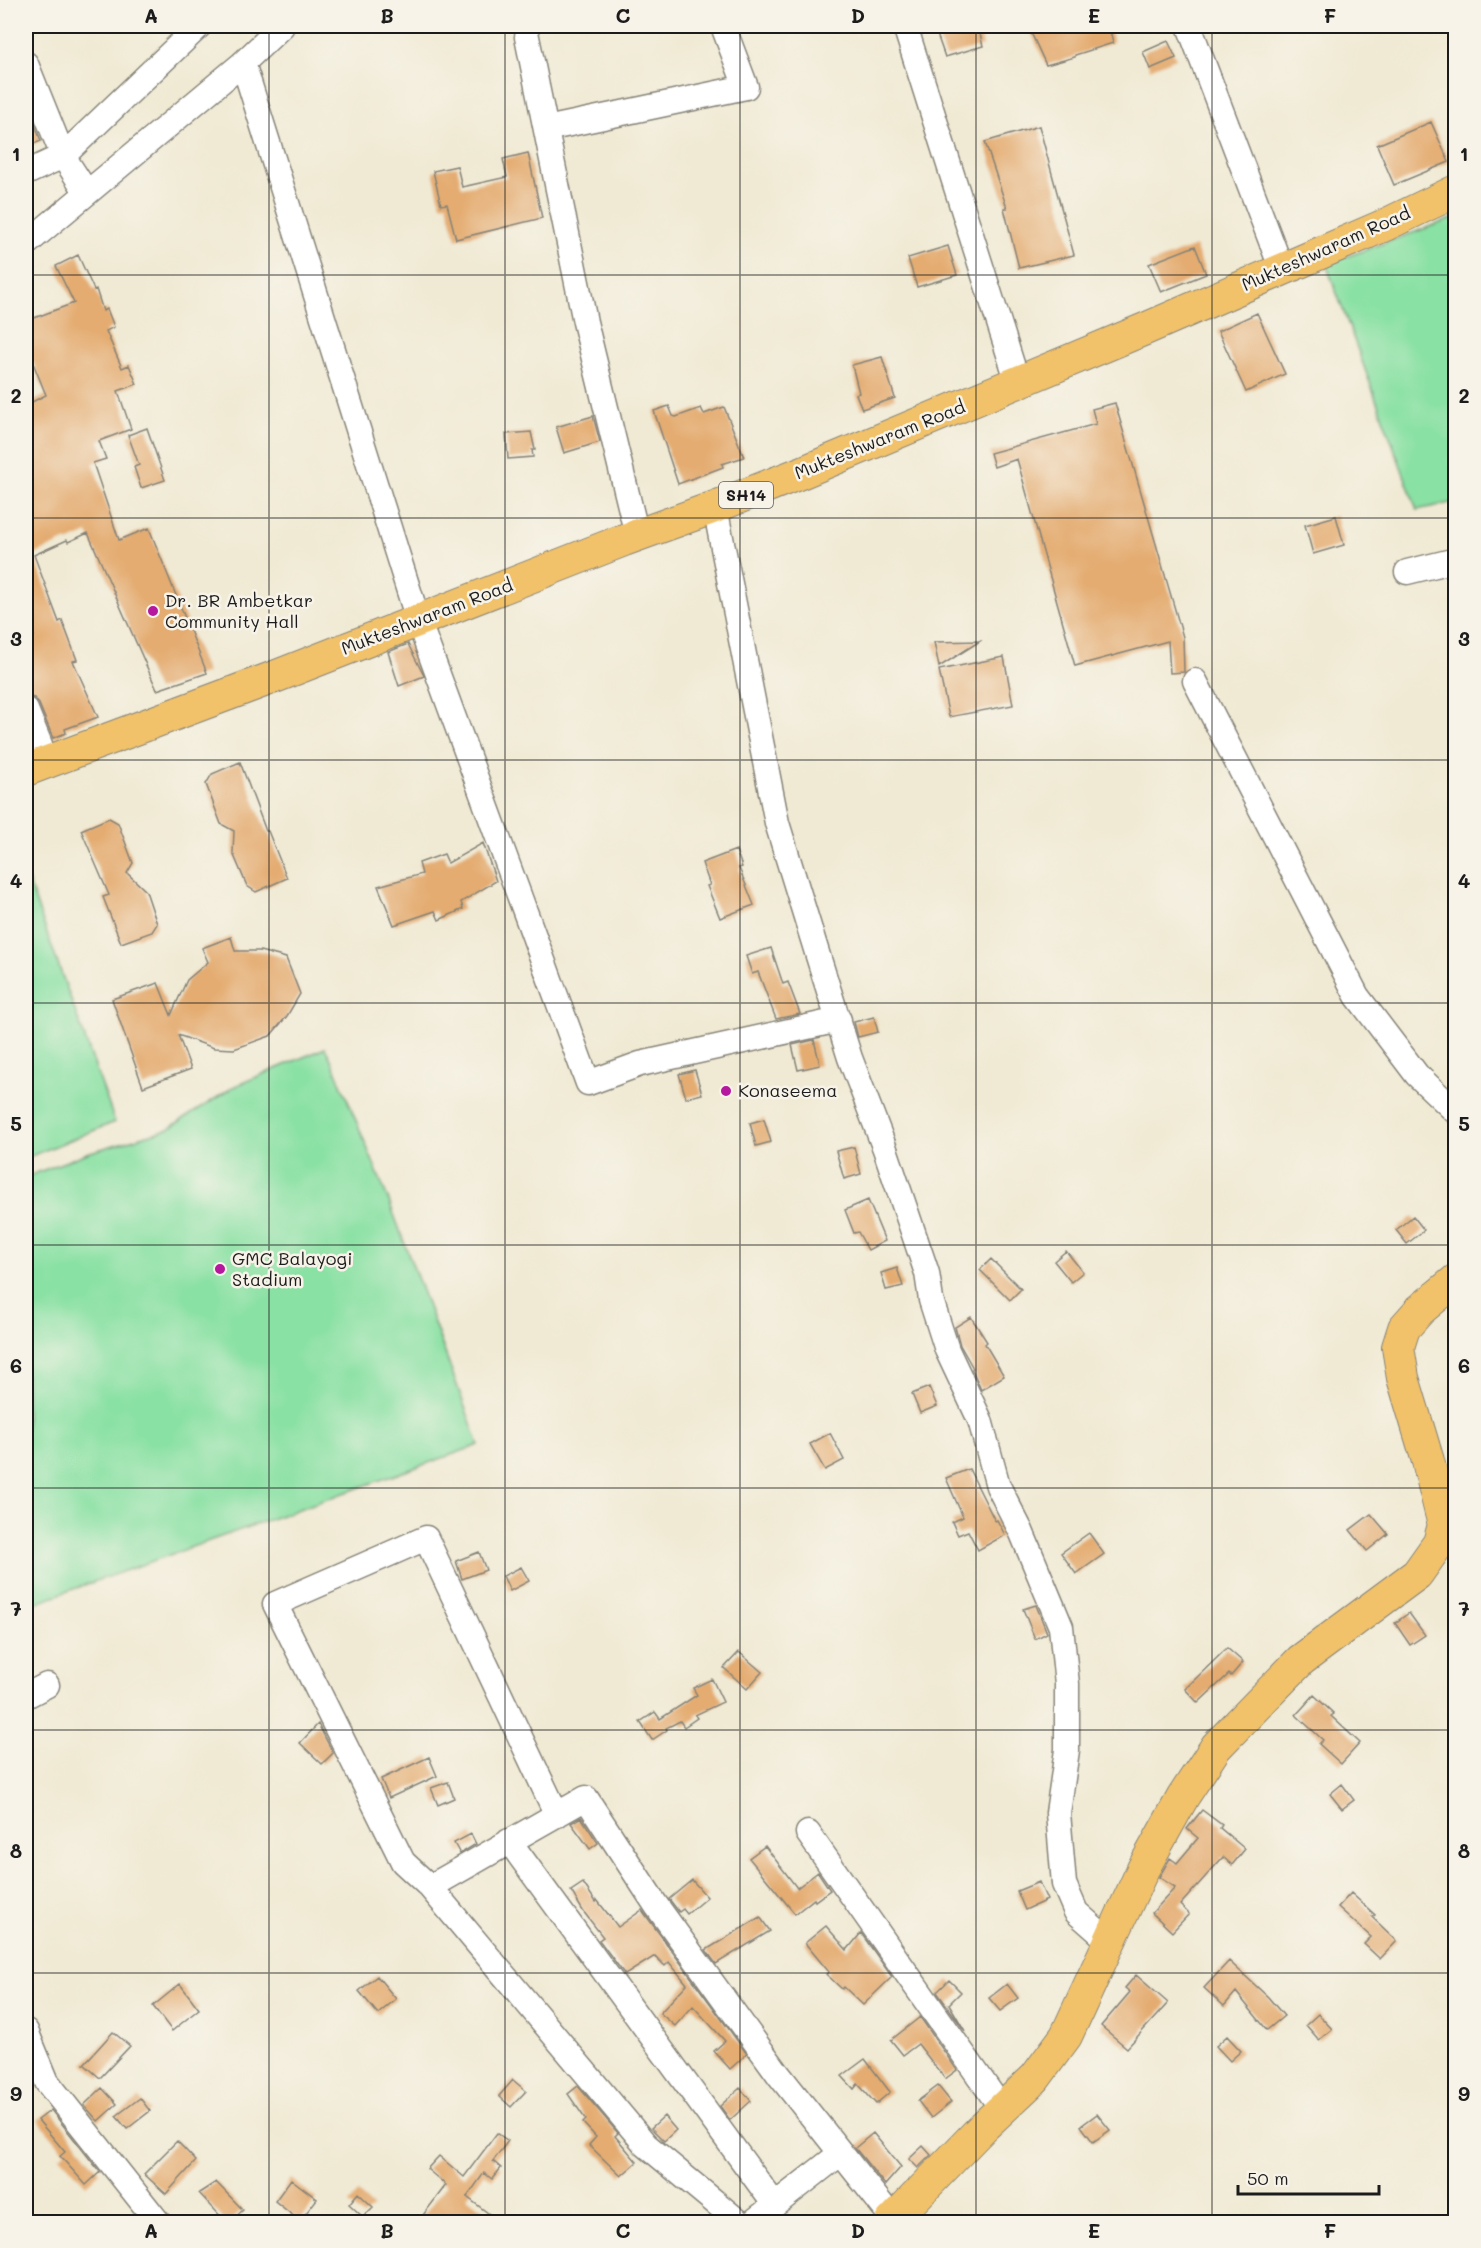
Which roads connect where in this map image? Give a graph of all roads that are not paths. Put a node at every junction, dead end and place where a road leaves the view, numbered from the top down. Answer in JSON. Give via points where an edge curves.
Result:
{"nodes":[{"id":1,"x":199,"y":26,"type":"edge"},
{"id":2,"x":282,"y":26,"type":"edge"},
{"id":3,"x":723,"y":26,"type":"edge"},
{"id":4,"x":905,"y":26,"type":"edge"},
{"id":5,"x":1189,"y":26,"type":"edge"},
{"id":6,"x":527,"y":36,"type":"dead end"},
{"id":7,"x":243,"y":63,"type":"junction"},
{"id":8,"x":26,"y":64,"type":"edge"},
{"id":9,"x":546,"y":129,"type":"junction"},
{"id":10,"x":63,"y":156,"type":"junction"},
{"id":11,"x":26,"y":173,"type":"edge"},
{"id":12,"x":1455,"y":191,"type":"edge"},
{"id":13,"x":87,"y":193,"type":"junction"},
{"id":14,"x":26,"y":244,"type":"edge"},
{"id":15,"x":1282,"y":270,"type":"junction"},
{"id":16,"x":1018,"y":383,"type":"junction"},
{"id":17,"x":715,"y":507,"type":"junction"},
{"id":18,"x":637,"y":535,"type":"junction"},
{"id":19,"x":1455,"y":560,"type":"edge"},
{"id":20,"x":1407,"y":572,"type":"dead end"},
{"id":21,"x":418,"y":621,"type":"junction"},
{"id":22,"x":1195,"y":681,"type":"dead end"},
{"id":23,"x":26,"y":710,"type":"edge"},
{"id":24,"x":36,"y":766,"type":"edge"},
{"id":25,"x":838,"y":1020,"type":"junction"},
{"id":26,"x":1455,"y":1112,"type":"edge"},
{"id":27,"x":1455,"y":1280,"type":"edge"},
{"id":28,"x":48,"y":1685,"type":"dead end"},
{"id":29,"x":26,"y":1696,"type":"edge"},
{"id":30,"x":556,"y":1815,"type":"junction"},
{"id":31,"x":808,"y":1833,"type":"dead end"},
{"id":32,"x":509,"y":1841,"type":"junction"},
{"id":33,"x":430,"y":1887,"type":"junction"},
{"id":34,"x":1110,"y":1942,"type":"junction"},
{"id":35,"x":26,"y":2031,"type":"edge"},
{"id":36,"x":1002,"y":2109,"type":"junction"},
{"id":37,"x":840,"y":2153,"type":"junction"},
{"id":38,"x":775,"y":2205,"type":"junction"},
{"id":39,"x":893,"y":2221,"type":"edge"},
{"id":40,"x":158,"y":2223,"type":"edge"},
{"id":41,"x":739,"y":2223,"type":"edge"},
{"id":42,"x":753,"y":2223,"type":"edge"}],
"edges":[{"from":1,"to":10,"type":"street"},
{"from":2,"to":7,"type":"street"},
{"from":3,"to":9,"type":"street","via":[[746,87]]},
{"from":4,"to":16,"type":"street"},
{"from":5,"to":15,"type":"street"},
{"from":6,"to":9,"type":"street"},
{"from":7,"to":13,"type":"street"},
{"from":7,"to":21,"type":"street"},
{"from":8,"to":10,"type":"street"},
{"from":9,"to":18,"type":"street","via":[[585,322]]},
{"from":10,"to":11,"type":"street"},
{"from":10,"to":13,"type":"street"},
{"from":12,"to":15,"type":"main road","name":"Mukteshwaram Road","number":"SH14"},
{"from":13,"to":14,"type":"street"},
{"from":15,"to":16,"type":"main road","name":"Mukteshwaram Road","number":"SH14"},
{"from":16,"to":17,"type":"main road","name":"Mukteshwaram Road","number":"SH14"},
{"from":17,"to":18,"type":"main road","name":"Mukteshwaram Road","number":"SH14"},
{"from":17,"to":25,"type":"street","via":[[777,823]]},
{"from":18,"to":21,"type":"main road","name":"Mukteshwaram Road","number":"SH14"},
{"from":19,"to":20,"type":"street"},
{"from":21,"to":24,"type":"main road","name":"Mukteshwaram Road","number":"SH14"},
{"from":21,"to":25,"type":"street","via":[[588,1083],[640,1064]]},
{"from":22,"to":26,"type":"street","via":[[1357,996],[1417,1075]]},
{"from":23,"to":24,"type":"street"},
{"from":25,"to":34,"type":"street","via":[[927,1273],[947,1350],[980,1420],[999,1486],[1061,1627],[1067,1684],[1067,1750],[1058,1813],[1064,1884],[1076,1912]]},
{"from":27,"to":34,"type":"main road","via":[[1404,1328],[1398,1347],[1444,1525],[1439,1543],[1417,1574],[1301,1660],[1216,1747],[1143,1869]]},
{"from":28,"to":29,"type":"street"},
{"from":30,"to":32,"type":"street"},
{"from":30,"to":33,"type":"street","via":[[426,1538],[275,1604],[403,1862]]},
{"from":30,"to":37,"type":"street","via":[[586,1798],[656,1905]]},
{"from":31,"to":36,"type":"street"},
{"from":32,"to":33,"type":"street"},
{"from":32,"to":38,"type":"street"},
{"from":33,"to":41,"type":"street","via":[[645,2145]]},
{"from":34,"to":36,"type":"main road","via":[[1066,2036],[1035,2078]]},
{"from":35,"to":40,"type":"street","via":[[47,2082]]},
{"from":36,"to":39,"type":"main road"},
{"from":37,"to":38,"type":"street"},
{"from":37,"to":39,"type":"street"},
{"from":38,"to":42,"type":"street"}]}
